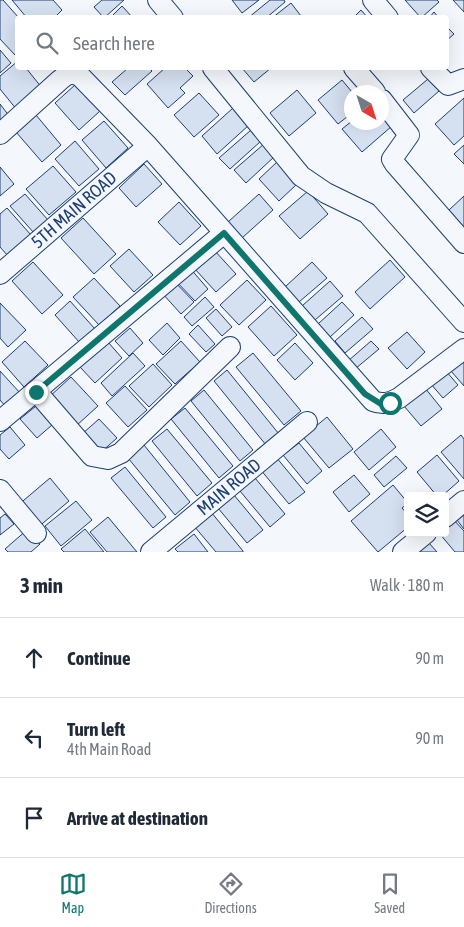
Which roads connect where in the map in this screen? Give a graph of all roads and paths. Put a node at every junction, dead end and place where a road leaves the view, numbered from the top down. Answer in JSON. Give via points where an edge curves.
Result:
{"nodes":[{"id":1,"x":158,"y":0,"type":"edge"},
{"id":2,"x":373,"y":0,"type":"edge"},
{"id":3,"x":170,"y":15,"type":"edge"},
{"id":4,"x":386,"y":15,"type":"edge"},
{"id":5,"x":215,"y":70,"type":"edge"},
{"id":6,"x":356,"y":70,"type":"edge"},
{"id":7,"x":433,"y":70,"type":"edge"},
{"id":8,"x":464,"y":79,"type":"edge"},
{"id":9,"x":369,"y":85,"type":"edge"},
{"id":10,"x":389,"y":109,"type":"edge"},
{"id":11,"x":0,"y":134,"type":"edge"},
{"id":12,"x":148,"y":146,"type":"junction"},
{"id":13,"x":224,"y":233,"type":"junction"},
{"id":14,"x":464,"y":244,"type":"edge"},
{"id":15,"x":0,"y":274,"type":"edge"},
{"id":16,"x":464,"y":322,"type":"edge"},
{"id":17,"x":230,"y":347,"type":"dead end"},
{"id":18,"x":464,"y":349,"type":"edge"},
{"id":19,"x":36,"y":392,"type":"junction"},
{"id":20,"x":0,"y":421,"type":"edge"},
{"id":21,"x":308,"y":422,"type":"dead end"},
{"id":22,"x":0,"y":490,"type":"edge"},
{"id":23,"x":464,"y":501,"type":"edge"},
{"id":24,"x":449,"y":514,"type":"edge"},
{"id":25,"x":36,"y":534,"type":"dead end"},
{"id":26,"x":421,"y":537,"type":"edge"},
{"id":27,"x":150,"y":552,"type":"edge"},
{"id":28,"x":403,"y":552,"type":"edge"}],
"edges":[{"from":1,"to":3,"type":"street"},
{"from":2,"to":4,"type":"street"},
{"from":5,"to":16,"type":"street","via":[[301,176],[326,193],[367,213]]},
{"from":6,"to":9,"type":"street"},
{"from":7,"to":8,"type":"street","via":[[448,85]]},
{"from":10,"to":14,"type":"street","via":[[409,135],[392,159]]},
{"from":11,"to":12,"type":"street","via":[[60,80],[74,73]]},
{"from":12,"to":13,"type":"street"},
{"from":12,"to":15,"type":"street","name":"5TH MAIN ROAD"},
{"from":13,"to":18,"type":"street","via":[[365,394],[381,404],[399,398]]},
{"from":13,"to":19,"type":"street"},
{"from":17,"to":19,"type":"street","via":[[121,453],[108,459],[92,456]]},
{"from":19,"to":20,"type":"street"},
{"from":21,"to":27,"type":"street","name":"MAIN ROAD"},
{"from":22,"to":25,"type":"street"},
{"from":23,"to":24,"type":"street"},
{"from":26,"to":28,"type":"street"}]}
